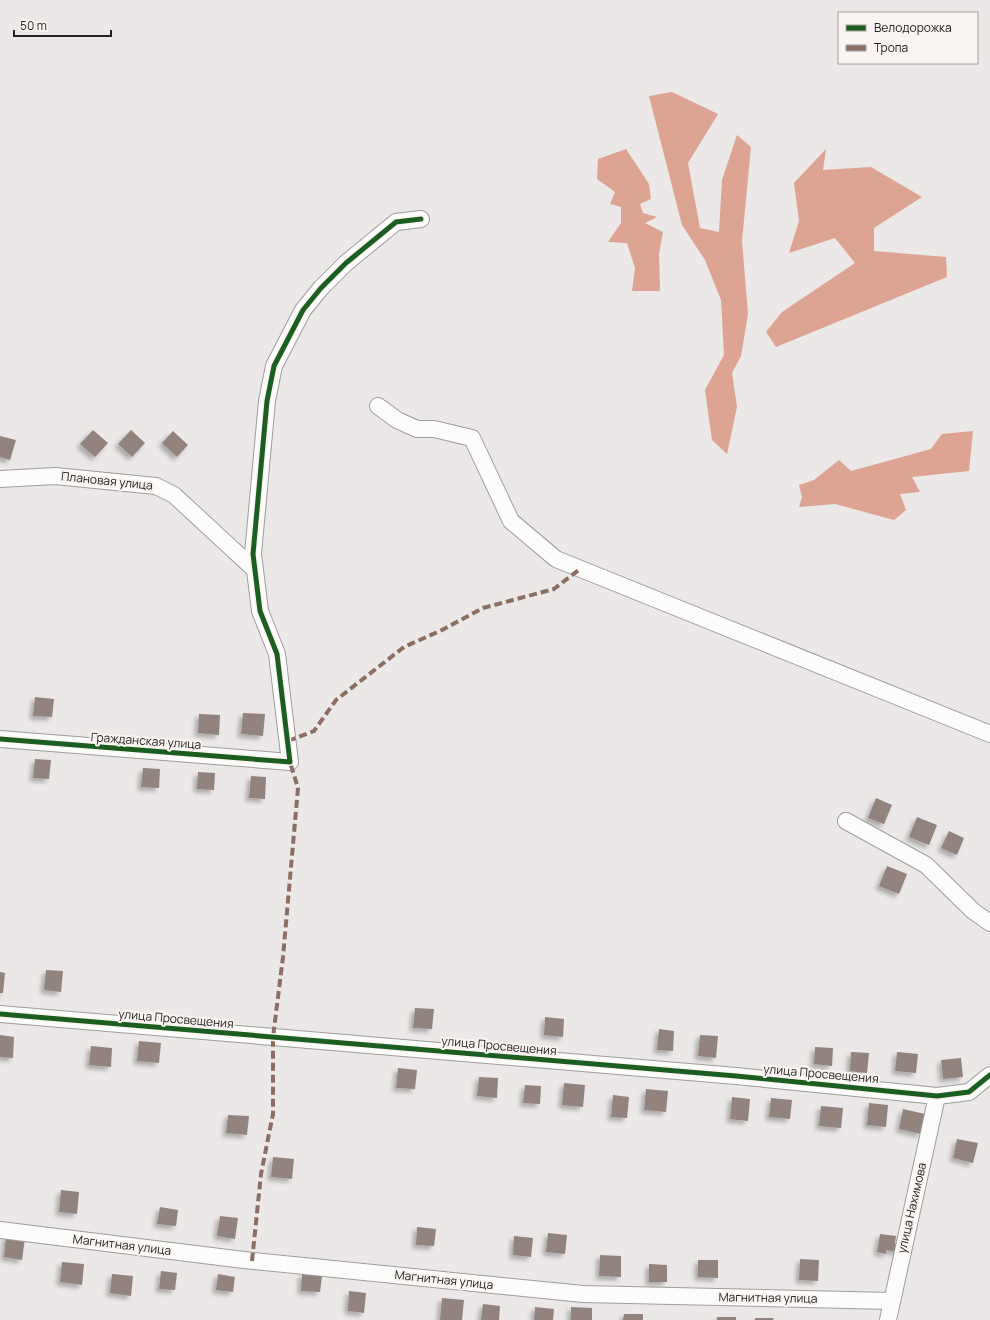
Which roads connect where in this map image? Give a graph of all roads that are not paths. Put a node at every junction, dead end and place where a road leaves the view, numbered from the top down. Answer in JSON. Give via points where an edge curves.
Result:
{"nodes":[{"id":1,"x":421,"y":220,"type":"dead end"},
{"id":2,"x":378,"y":406,"type":"dead end"},
{"id":3,"x":0,"y":478,"type":"edge"},
{"id":4,"x":255,"y":570,"type":"junction"},
{"id":5,"x":990,"y":734,"type":"edge"},
{"id":6,"x":0,"y":739,"type":"edge"},
{"id":7,"x":846,"y":821,"type":"dead end"},
{"id":8,"x":990,"y":923,"type":"edge"},
{"id":9,"x":0,"y":1014,"type":"edge"},
{"id":10,"x":988,"y":1078,"type":"edge"},
{"id":11,"x":937,"y":1096,"type":"junction"},
{"id":12,"x":0,"y":1230,"type":"edge"},
{"id":13,"x":891,"y":1301,"type":"junction"},
{"id":14,"x":888,"y":1320,"type":"edge"}],
"edges":[{"from":1,"to":4,"type":"street","via":[[396,222],[346,263],[303,310],[287,338],[274,366],[266,401],[253,554]]},
{"from":2,"to":5,"type":"street","via":[[397,420],[417,429],[434,429],[472,438],[511,521],[556,559]]},
{"from":3,"to":4,"type":"street","name":"Плановая улица","via":[[56,476],[156,486],[174,495]]},
{"from":4,"to":6,"type":"street","name":"Гражданская улица","via":[[260,611],[277,654],[290,762]]},
{"from":7,"to":8,"type":"street","via":[[926,865],[973,911]]},
{"from":9,"to":11,"type":"street","name":"улица Просвещения","via":[[721,1075]]},
{"from":10,"to":11,"type":"street","name":"улица Просвещения","via":[[969,1092]]},
{"from":11,"to":13,"type":"street","name":"улица Нахимова"},
{"from":12,"to":13,"type":"street","name":"Магнитная улица","via":[[244,1260],[583,1294]]},
{"from":13,"to":14,"type":"street","name":"улица Нахимова"}]}
